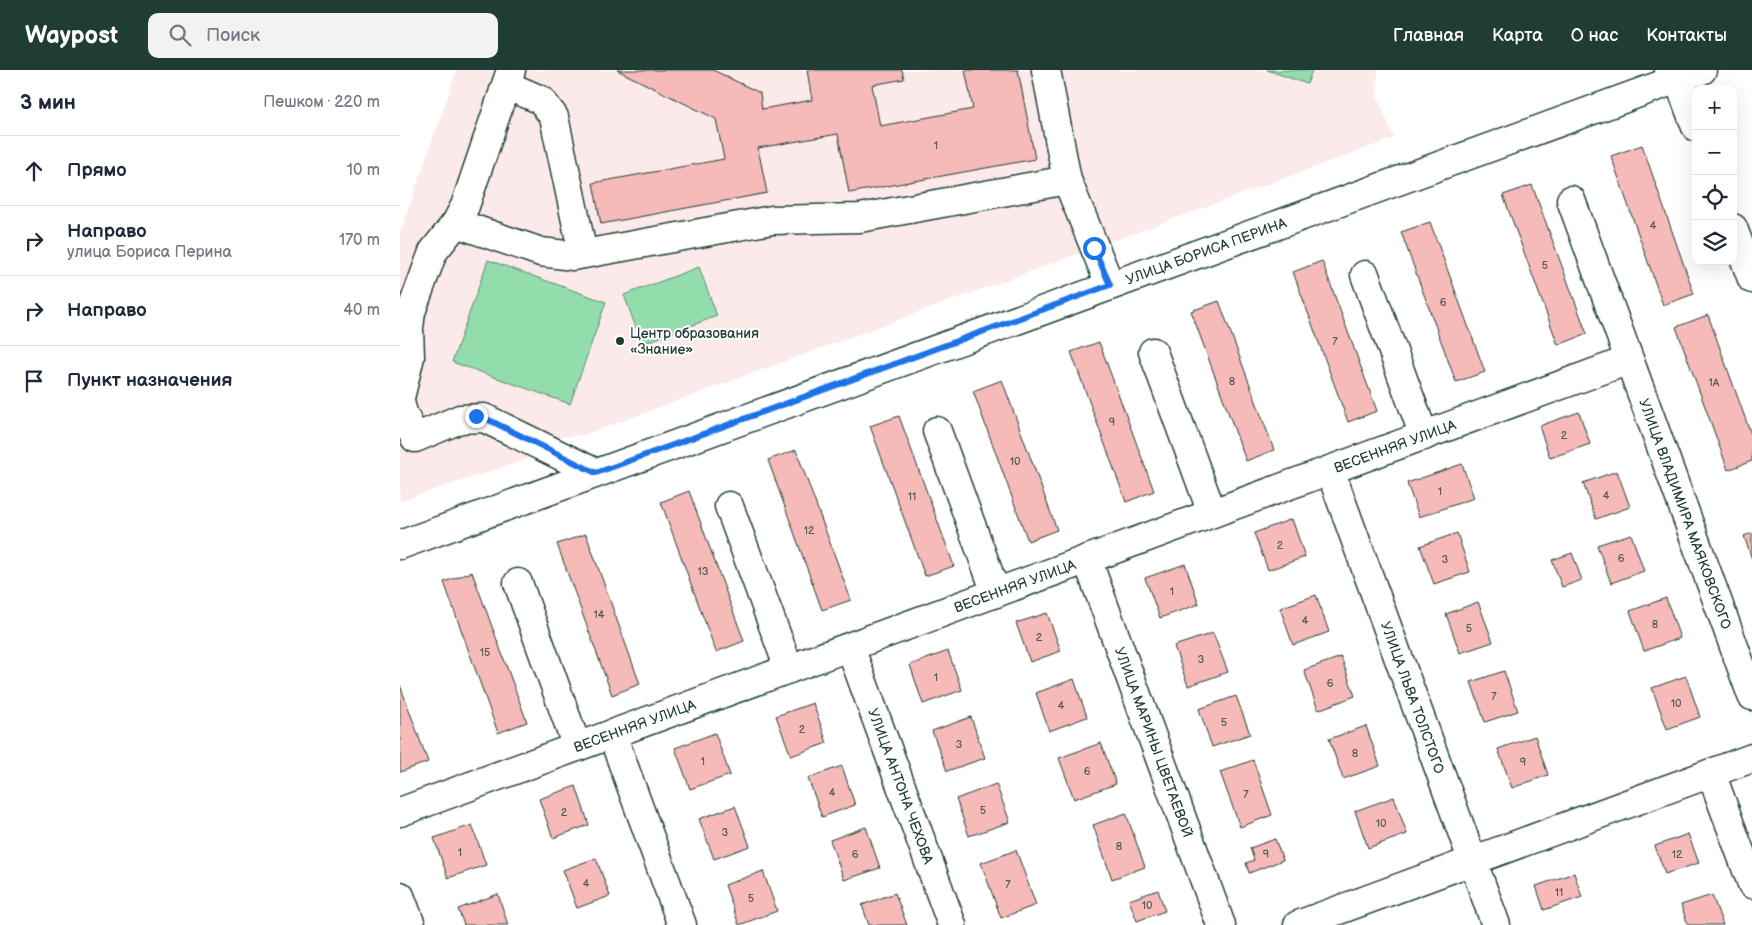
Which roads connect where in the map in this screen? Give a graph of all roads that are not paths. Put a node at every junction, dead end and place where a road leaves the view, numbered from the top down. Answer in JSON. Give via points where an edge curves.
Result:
{"nodes":[{"id":1,"x":1046,"y":70,"type":"edge"},
{"id":2,"x":1683,"y":73,"type":"edge"},
{"id":3,"x":509,"y":78,"type":"edge"},
{"id":4,"x":1692,"y":110,"type":"edge"},
{"id":5,"x":1067,"y":180,"type":"junction"},
{"id":6,"x":1571,"y":200,"type":"dead end"},
{"id":7,"x":456,"y":223,"type":"junction"},
{"id":8,"x":1737,"y":239,"type":"edge"},
{"id":9,"x":583,"y":254,"type":"junction"},
{"id":10,"x":1365,"y":275,"type":"dead end"},
{"id":11,"x":1752,"y":279,"type":"edge"},
{"id":12,"x":1110,"y":285,"type":"junction"},
{"id":13,"x":1153,"y":352,"type":"dead end"},
{"id":14,"x":1629,"y":360,"type":"junction"},
{"id":15,"x":400,"y":398,"type":"edge"},
{"id":16,"x":400,"y":402,"type":"edge"},
{"id":17,"x":937,"y":431,"type":"dead end"},
{"id":18,"x":1424,"y":436,"type":"junction"},
{"id":19,"x":407,"y":441,"type":"edge"},
{"id":20,"x":1330,"y":470,"type":"junction"},
{"id":21,"x":596,"y":473,"type":"junction"},
{"id":22,"x":729,"y":506,"type":"dead end"},
{"id":23,"x":1212,"y":513,"type":"junction"},
{"id":24,"x":400,"y":545,"type":"edge"},
{"id":25,"x":1087,"y":559,"type":"junction"},
{"id":26,"x":518,"y":583,"type":"dead end"},
{"id":27,"x":996,"y":593,"type":"junction"},
{"id":28,"x":850,"y":647,"type":"junction"},
{"id":29,"x":789,"y":669,"type":"junction"},
{"id":30,"x":1752,"y":696,"type":"edge"},
{"id":31,"x":612,"y":734,"type":"junction"},
{"id":32,"x":577,"y":747,"type":"junction"},
{"id":33,"x":1752,"y":758,"type":"edge"},
{"id":34,"x":1711,"y":773,"type":"junction"},
{"id":35,"x":400,"y":812,"type":"edge"},
{"id":36,"x":1473,"y":861,"type":"junction"},
{"id":37,"x":1752,"y":884,"type":"edge"},
{"id":38,"x":400,"y":896,"type":"edge"},
{"id":39,"x":411,"y":925,"type":"edge"},
{"id":40,"x":682,"y":925,"type":"edge"},
{"id":41,"x":952,"y":925,"type":"edge"},
{"id":42,"x":1221,"y":925,"type":"edge"},
{"id":43,"x":1298,"y":925,"type":"edge"},
{"id":44,"x":1496,"y":925,"type":"edge"}],
"edges":[{"from":1,"to":5,"type":"street"},
{"from":2,"to":4,"type":"street"},
{"from":2,"to":12,"type":"street","name":"УЛИЦА БОРИСА ПЕРИНА"},
{"from":3,"to":7,"type":"street","via":[[465,206]]},
{"from":3,"to":9,"type":"street","via":[[541,100],[554,117]]},
{"from":5,"to":9,"type":"street","via":[[860,218],[765,221]]},
{"from":5,"to":12,"type":"street"},
{"from":6,"to":14,"type":"street","name":"УЛИЦА ВЛАДИМИРА МАЯКОВСКОГО"},
{"from":7,"to":9,"type":"street","via":[[546,253],[563,256]]},
{"from":7,"to":15,"type":"street","via":[[433,252],[411,312],[410,358]]},
{"from":8,"to":11,"type":"street"},
{"from":10,"to":18,"type":"street"},
{"from":12,"to":21,"type":"street","name":"УЛИЦА БОРИСА ПЕРИНА"},
{"from":13,"to":23,"type":"street"},
{"from":14,"to":18,"type":"street","name":"ВЕСЕННЯЯ УЛИЦА"},
{"from":14,"to":30,"type":"street","name":"УЛИЦА ВЛАДИМИРА МАЯКОВСКОГО"},
{"from":16,"to":19,"type":"street"},
{"from":17,"to":27,"type":"street"},
{"from":18,"to":20,"type":"street","name":"ВЕСЕННЯЯ УЛИЦА"},
{"from":19,"to":21,"type":"street","via":[[460,419],[484,418]]},
{"from":20,"to":23,"type":"street","name":"ВЕСЕННЯЯ УЛИЦА"},
{"from":20,"to":36,"type":"street","name":"УЛИЦА ЛЬВА ТОЛСТОГО"},
{"from":21,"to":24,"type":"street","name":"УЛИЦА БОРИСА ПЕРИНА"},
{"from":22,"to":29,"type":"street"},
{"from":23,"to":25,"type":"street","name":"ВЕСЕННЯЯ УЛИЦА"},
{"from":25,"to":27,"type":"street","name":"ВЕСЕННЯЯ УЛИЦА"},
{"from":25,"to":42,"type":"street","name":"УЛИЦА МАРИНЫ ЦВЕТАЕВОЙ"},
{"from":26,"to":32,"type":"street"},
{"from":27,"to":28,"type":"street","name":"ВЕСЕННЯЯ УЛИЦА"},
{"from":28,"to":29,"type":"street","name":"ВЕСЕННЯЯ УЛИЦА"},
{"from":28,"to":41,"type":"street","name":"УЛИЦА АНТОНА ЧЕХОВА"},
{"from":29,"to":31,"type":"street","name":"ВЕСЕННЯЯ УЛИЦА"},
{"from":31,"to":32,"type":"street","name":"ВЕСЕННЯЯ УЛИЦА"},
{"from":31,"to":40,"type":"street"},
{"from":32,"to":35,"type":"street","name":"ВЕСЕННЯЯ УЛИЦА"},
{"from":33,"to":34,"type":"street"},
{"from":34,"to":36,"type":"street"},
{"from":34,"to":37,"type":"street"},
{"from":36,"to":43,"type":"street"},
{"from":36,"to":44,"type":"street","name":"УЛИЦА ЛЬВА ТОЛСТОГО"},
{"from":38,"to":39,"type":"street"}]}
